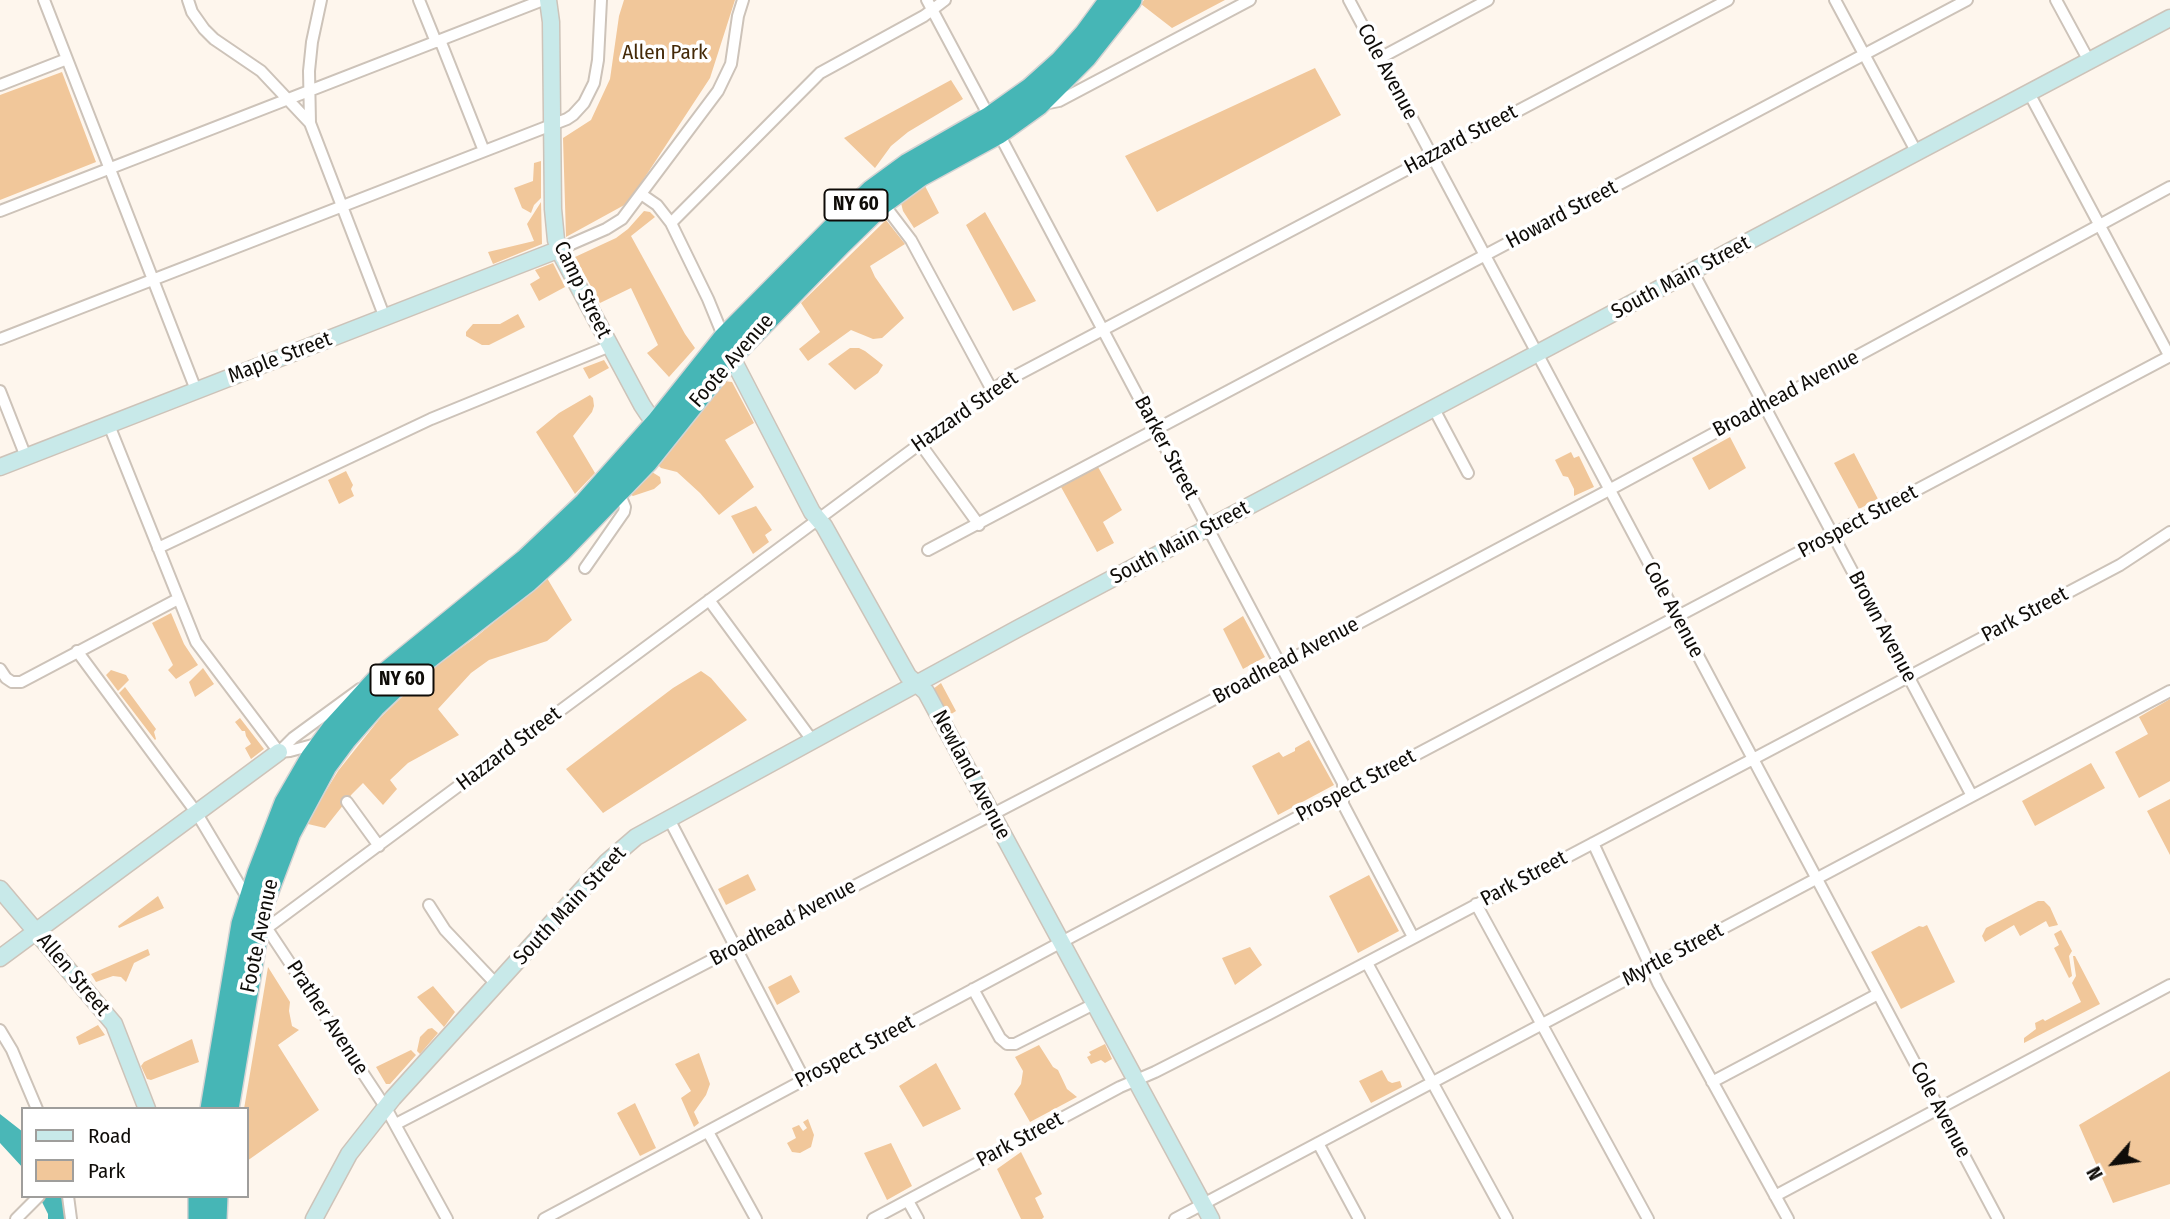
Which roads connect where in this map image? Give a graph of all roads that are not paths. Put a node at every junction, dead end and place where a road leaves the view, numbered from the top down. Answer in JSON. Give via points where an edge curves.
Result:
{"nodes":[{"id":1,"x":188,"y":0,"type":"edge"},
{"id":2,"x":321,"y":0,"type":"edge"},
{"id":3,"x":419,"y":0,"type":"edge"},
{"id":4,"x":546,"y":0,"type":"edge"},
{"id":5,"x":601,"y":0,"type":"edge"},
{"id":6,"x":743,"y":0,"type":"edge"},
{"id":7,"x":945,"y":0,"type":"edge"},
{"id":8,"x":1110,"y":0,"type":"edge"},
{"id":9,"x":1131,"y":0,"type":"edge"},
{"id":10,"x":1250,"y":0,"type":"edge"},
{"id":11,"x":1349,"y":0,"type":"edge"},
{"id":12,"x":1488,"y":0,"type":"edge"},
{"id":13,"x":1728,"y":0,"type":"edge"},
{"id":14,"x":1835,"y":0,"type":"edge"},
{"id":15,"x":1967,"y":0,"type":"edge"},
{"id":16,"x":2056,"y":0,"type":"edge"},
{"id":17,"x":47,"y":1,"type":"edge"},
{"id":18,"x":930,"y":5,"type":"edge"},
{"id":19,"x":2170,"y":18,"type":"edge"},
{"id":20,"x":438,"y":41,"type":"junction"},
{"id":21,"x":1864,"y":54,"type":"junction"},
{"id":22,"x":1380,"y":58,"type":"junction"},
{"id":23,"x":67,"y":59,"type":"junction"},
{"id":24,"x":2089,"y":61,"type":"junction"},
{"id":25,"x":0,"y":85,"type":"edge"},
{"id":26,"x":308,"y":92,"type":"junction"},
{"id":27,"x":2029,"y":93,"type":"junction"},
{"id":28,"x":287,"y":99,"type":"junction"},
{"id":29,"x":1038,"y":105,"type":"junction"},
{"id":30,"x":310,"y":123,"type":"junction"},
{"id":31,"x":551,"y":125,"type":"junction"},
{"id":32,"x":994,"y":125,"type":"junction"},
{"id":33,"x":484,"y":151,"type":"junction"},
{"id":34,"x":1917,"y":153,"type":"junction"},
{"id":35,"x":1432,"y":156,"type":"junction"},
{"id":36,"x":110,"y":168,"type":"junction"},
{"id":37,"x":2170,"y":187,"type":"edge"},
{"id":38,"x":641,"y":194,"type":"junction"},
{"id":39,"x":877,"y":197,"type":"junction"},
{"id":40,"x":341,"y":206,"type":"junction"},
{"id":41,"x":0,"y":211,"type":"edge"},
{"id":42,"x":671,"y":223,"type":"junction"},
{"id":43,"x":2100,"y":225,"type":"junction"},
{"id":44,"x":560,"y":249,"type":"junction"},
{"id":45,"x":1485,"y":256,"type":"junction"},
{"id":46,"x":1693,"y":272,"type":"junction"},
{"id":47,"x":153,"y":280,"type":"junction"},
{"id":48,"x":385,"y":318,"type":"junction"},
{"id":49,"x":1104,"y":329,"type":"junction"},
{"id":50,"x":0,"y":339,"type":"edge"},
{"id":51,"x":610,"y":346,"type":"junction"},
{"id":52,"x":727,"y":347,"type":"junction"},
{"id":53,"x":1538,"y":354,"type":"junction"},
{"id":54,"x":2170,"y":357,"type":"edge"},
{"id":55,"x":196,"y":390,"type":"junction"},
{"id":56,"x":992,"y":390,"type":"junction"},
{"id":57,"x":0,"y":391,"type":"edge"},
{"id":58,"x":1764,"y":405,"type":"junction"},
{"id":59,"x":1434,"y":409,"type":"junction"},
{"id":60,"x":664,"y":427,"type":"junction"},
{"id":61,"x":111,"y":429,"type":"junction"},
{"id":62,"x":1157,"y":429,"type":"junction"},
{"id":63,"x":919,"y":442,"type":"junction"},
{"id":64,"x":26,"y":457,"type":"junction"},
{"id":65,"x":0,"y":467,"type":"edge"},
{"id":66,"x":1468,"y":473,"type":"dead end"},
{"id":67,"x":610,"y":490,"type":"junction"},
{"id":68,"x":1609,"y":490,"type":"junction"},
{"id":69,"x":817,"y":518,"type":"junction"},
{"id":70,"x":979,"y":524,"type":"junction"},
{"id":71,"x":1208,"y":529,"type":"junction"},
{"id":72,"x":2170,"y":532,"type":"edge"},
{"id":73,"x":1833,"y":535,"type":"junction"},
{"id":74,"x":158,"y":548,"type":"junction"},
{"id":75,"x":928,"y":551,"type":"dead end"},
{"id":76,"x":585,"y":568,"type":"dead end"},
{"id":77,"x":178,"y":599,"type":"junction"},
{"id":78,"x":709,"y":600,"type":"junction"},
{"id":79,"x":1677,"y":617,"type":"junction"},
{"id":80,"x":77,"y":651,"type":"junction"},
{"id":81,"x":1280,"y":665,"type":"junction"},
{"id":82,"x":0,"y":668,"type":"edge"},
{"id":83,"x":1909,"y":677,"type":"junction"},
{"id":84,"x":376,"y":681,"type":"junction"},
{"id":85,"x":916,"y":683,"type":"junction"},
{"id":86,"x":2170,"y":691,"type":"edge"},
{"id":87,"x":346,"y":739,"type":"junction"},
{"id":88,"x":813,"y":740,"type":"junction"},
{"id":89,"x":323,"y":742,"type":"junction"},
{"id":90,"x":279,"y":752,"type":"junction"},
{"id":91,"x":1753,"y":760,"type":"junction"},
{"id":92,"x":1343,"y":793,"type":"junction"},
{"id":93,"x":1972,"y":796,"type":"junction"},
{"id":94,"x":347,"y":802,"type":"dead end"},
{"id":95,"x":196,"y":813,"type":"junction"},
{"id":96,"x":991,"y":815,"type":"junction"},
{"id":97,"x":669,"y":818,"type":"junction"},
{"id":98,"x":1593,"y":843,"type":"junction"},
{"id":99,"x":379,"y":846,"type":"junction"},
{"id":100,"x":1817,"y":879,"type":"junction"},
{"id":101,"x":0,"y":889,"type":"edge"},
{"id":102,"x":1476,"y":904,"type":"junction"},
{"id":103,"x":429,"y":905,"type":"dead end"},
{"id":104,"x":259,"y":917,"type":"junction"},
{"id":105,"x":37,"y":932,"type":"junction"},
{"id":106,"x":1413,"y":937,"type":"junction"},
{"id":107,"x":1061,"y":942,"type":"junction"},
{"id":108,"x":736,"y":948,"type":"junction"},
{"id":109,"x":0,"y":958,"type":"edge"},
{"id":110,"x":1367,"y":962,"type":"junction"},
{"id":111,"x":1650,"y":967,"type":"junction"},
{"id":112,"x":497,"y":985,"type":"junction"},
{"id":113,"x":2170,"y":985,"type":"edge"},
{"id":114,"x":973,"y":989,"type":"junction"},
{"id":115,"x":1878,"y":994,"type":"junction"},
{"id":116,"x":1094,"y":1004,"type":"junction"},
{"id":117,"x":1541,"y":1025,"type":"junction"},
{"id":118,"x":0,"y":1030,"type":"edge"},
{"id":119,"x":804,"y":1079,"type":"junction"},
{"id":120,"x":1135,"y":1080,"type":"junction"},
{"id":121,"x":1712,"y":1082,"type":"junction"},
{"id":122,"x":1432,"y":1083,"type":"junction"},
{"id":123,"x":36,"y":1107,"type":"edge"},
{"id":124,"x":146,"y":1107,"type":"edge"},
{"id":125,"x":211,"y":1107,"type":"edge"},
{"id":126,"x":228,"y":1107,"type":"edge"},
{"id":127,"x":386,"y":1108,"type":"junction"},
{"id":128,"x":1939,"y":1108,"type":"junction"},
{"id":129,"x":396,"y":1124,"type":"junction"},
{"id":130,"x":708,"y":1132,"type":"junction"},
{"id":131,"x":1318,"y":1143,"type":"junction"},
{"id":132,"x":1775,"y":1196,"type":"junction"},
{"id":133,"x":38,"y":1198,"type":"edge"},
{"id":134,"x":68,"y":1198,"type":"edge"},
{"id":135,"x":200,"y":1198,"type":"edge"},
{"id":136,"x":217,"y":1198,"type":"edge"},
{"id":137,"x":908,"y":1200,"type":"junction"},
{"id":138,"x":1203,"y":1204,"type":"junction"},
{"id":139,"x":16,"y":1219,"type":"edge"},
{"id":140,"x":71,"y":1219,"type":"edge"},
{"id":141,"x":199,"y":1219,"type":"edge"},
{"id":142,"x":216,"y":1219,"type":"edge"},
{"id":143,"x":314,"y":1219,"type":"edge"},
{"id":144,"x":447,"y":1219,"type":"edge"},
{"id":145,"x":544,"y":1219,"type":"edge"},
{"id":146,"x":755,"y":1219,"type":"edge"},
{"id":147,"x":873,"y":1219,"type":"edge"},
{"id":148,"x":918,"y":1219,"type":"edge"},
{"id":149,"x":1175,"y":1219,"type":"edge"},
{"id":150,"x":1211,"y":1219,"type":"edge"},
{"id":151,"x":1359,"y":1219,"type":"edge"},
{"id":152,"x":1507,"y":1219,"type":"edge"},
{"id":153,"x":1648,"y":1219,"type":"edge"},
{"id":154,"x":1788,"y":1219,"type":"edge"},
{"id":155,"x":1998,"y":1219,"type":"edge"}],
"edges":[{"from":1,"to":28,"type":"street","via":[[214,39],[261,71]]},
{"from":2,"to":26,"type":"street"},
{"from":3,"to":20,"type":"street"},
{"from":4,"to":20,"type":"street"},
{"from":4,"to":31,"type":"street","name":"Camp Street","via":[[551,22]]},
{"from":5,"to":31,"type":"street","via":[[594,83],[573,115]]},
{"from":6,"to":38,"type":"street","via":[[724,81]]},
{"from":7,"to":18,"type":"street"},
{"from":8,"to":32,"type":"highway","name":"Foote Avenue","number":"NY 60","via":[[1061,61]]},
{"from":9,"to":29,"type":"highway","name":"Foote Avenue","number":"NY 60","via":[[1086,57]]},
{"from":10,"to":29,"type":"street","via":[[1059,101]]},
{"from":11,"to":22,"type":"street","name":"Cole Avenue"},
{"from":12,"to":22,"type":"street"},
{"from":13,"to":35,"type":"street","name":"Hazzard Street"},
{"from":14,"to":21,"type":"street"},
{"from":15,"to":21,"type":"street","name":"Howard Street"},
{"from":16,"to":24,"type":"street"},
{"from":17,"to":23,"type":"street"},
{"from":18,"to":32,"type":"street","name":"Barker Street"},
{"from":18,"to":42,"type":"street","via":[[820,74]]},
{"from":19,"to":24,"type":"street","name":"South Main Street"},
{"from":20,"to":26,"type":"street"},
{"from":20,"to":33,"type":"street"},
{"from":21,"to":34,"type":"street"},
{"from":21,"to":45,"type":"street","name":"Howard Street"},
{"from":22,"to":35,"type":"street","name":"Cole Avenue"},
{"from":23,"to":25,"type":"street"},
{"from":23,"to":36,"type":"street"},
{"from":24,"to":27,"type":"street","name":"South Main Street"},
{"from":26,"to":28,"type":"street"},
{"from":26,"to":30,"type":"street"},
{"from":27,"to":34,"type":"street","name":"South Main Street"},
{"from":27,"to":43,"type":"street"},
{"from":28,"to":30,"type":"street"},
{"from":28,"to":36,"type":"street"},
{"from":29,"to":32,"type":"highway","name":"Foote Avenue","number":"NY 60"},
{"from":30,"to":40,"type":"street"},
{"from":31,"to":33,"type":"street"},
{"from":31,"to":44,"type":"street","name":"Camp Street","via":[[553,225]]},
{"from":32,"to":39,"type":"highway","name":"Foote Avenue","number":"NY 60","via":[[908,164]]},
{"from":32,"to":49,"type":"street","name":"Barker Street"},
{"from":33,"to":40,"type":"street"},
{"from":34,"to":46,"type":"street","name":"South Main Street"},
{"from":35,"to":45,"type":"street","name":"Cole Avenue"},
{"from":35,"to":49,"type":"street","name":"Hazzard Street"},
{"from":36,"to":41,"type":"street"},
{"from":36,"to":47,"type":"street"},
{"from":37,"to":43,"type":"street","name":"Broadhead Avenue"},
{"from":38,"to":42,"type":"street"},
{"from":38,"to":44,"type":"street","via":[[612,226]]},
{"from":39,"to":52,"type":"highway","name":"Foote Avenue","number":"NY 60","via":[[841,244]]},
{"from":39,"to":56,"type":"street","via":[[911,240]]},
{"from":40,"to":47,"type":"street"},
{"from":40,"to":48,"type":"street"},
{"from":42,"to":52,"type":"street"},
{"from":43,"to":54,"type":"street"},
{"from":43,"to":58,"type":"street","name":"Broadhead Avenue"},
{"from":44,"to":48,"type":"street","name":"Maple Street"},
{"from":44,"to":51,"type":"street","name":"Camp Street"},
{"from":45,"to":53,"type":"street","name":"Cole Avenue"},
{"from":45,"to":62,"type":"street","name":"Howard Street"},
{"from":46,"to":53,"type":"street","name":"South Main Street"},
{"from":46,"to":58,"type":"street","name":"Brown Avenue"},
{"from":47,"to":50,"type":"street"},
{"from":47,"to":55,"type":"street"},
{"from":48,"to":55,"type":"street","name":"Maple Street"},
{"from":49,"to":56,"type":"street","name":"Hazzard Street"},
{"from":49,"to":62,"type":"street","name":"Barker Street"},
{"from":51,"to":60,"type":"street","name":"Camp Street","via":[[642,405]]},
{"from":51,"to":74,"type":"street","via":[[424,422]]},
{"from":52,"to":60,"type":"highway","name":"Foote Avenue","number":"NY 60"},
{"from":52,"to":69,"type":"street","name":"Newland Avenue"},
{"from":53,"to":59,"type":"street","name":"South Main Street"},
{"from":53,"to":68,"type":"street","name":"Cole Avenue"},
{"from":54,"to":73,"type":"street","name":"Prospect Street"},
{"from":55,"to":61,"type":"street","name":"Maple Street"},
{"from":56,"to":63,"type":"street","name":"Hazzard Street"},
{"from":57,"to":64,"type":"street"},
{"from":58,"to":68,"type":"street","name":"Broadhead Avenue"},
{"from":58,"to":73,"type":"street","name":"Brown Avenue"},
{"from":59,"to":66,"type":"street"},
{"from":59,"to":71,"type":"street","name":"South Main Street"},
{"from":60,"to":67,"type":"highway","name":"Foote Avenue","number":"NY 60"},
{"from":61,"to":64,"type":"street","name":"Maple Street"},
{"from":61,"to":74,"type":"street"},
{"from":62,"to":70,"type":"street","name":"Howard Street"},
{"from":62,"to":71,"type":"street","name":"Barker Street"},
{"from":63,"to":69,"type":"street","name":"Hazzard Street"},
{"from":63,"to":70,"type":"street"},
{"from":64,"to":65,"type":"street","name":"Maple Street"},
{"from":67,"to":76,"type":"street","via":[[624,512]]},
{"from":67,"to":84,"type":"highway","name":"Foote Avenue","number":"NY 60"},
{"from":67,"to":87,"type":"highway","name":"Foote Avenue","number":"NY 60","via":[[561,551],[414,669]]},
{"from":68,"to":79,"type":"street","name":"Cole Avenue"},
{"from":68,"to":81,"type":"street","name":"Broadhead Avenue"},
{"from":69,"to":78,"type":"street","name":"Hazzard Street"},
{"from":69,"to":85,"type":"street","name":"Newland Avenue"},
{"from":70,"to":75,"type":"street","name":"Howard Street"},
{"from":71,"to":81,"type":"street","name":"Barker Street"},
{"from":71,"to":85,"type":"street","name":"South Main Street"},
{"from":72,"to":83,"type":"street","name":"Park Street","via":[[2120,565]]},
{"from":73,"to":79,"type":"street","name":"Prospect Street"},
{"from":73,"to":83,"type":"street","name":"Brown Avenue"},
{"from":74,"to":77,"type":"street"},
{"from":77,"to":80,"type":"street"},
{"from":77,"to":90,"type":"street","via":[[196,642]]},
{"from":78,"to":88,"type":"street"},
{"from":78,"to":99,"type":"street","name":"Hazzard Street"},
{"from":79,"to":91,"type":"street","name":"Cole Avenue"},
{"from":79,"to":92,"type":"street","name":"Prospect Street"},
{"from":80,"to":82,"type":"street","via":[[21,682],[12,682]]},
{"from":80,"to":95,"type":"street","name":"Prather Avenue"},
{"from":81,"to":92,"type":"street","name":"Barker Street","via":[[1343,783]]},
{"from":81,"to":96,"type":"street","name":"Broadhead Avenue"},
{"from":83,"to":91,"type":"street","name":"Park Street"},
{"from":83,"to":93,"type":"street","name":"Brown Avenue"},
{"from":84,"to":89,"type":"highway","name":"Foote Avenue","number":"NY 60"},
{"from":84,"to":90,"type":"street","name":"Foote Avenue","via":[[350,694]]},
{"from":85,"to":88,"type":"street","name":"South Main Street"},
{"from":85,"to":96,"type":"street","name":"Newland Avenue","via":[[926,692]]},
{"from":86,"to":93,"type":"street","name":"Myrtle Street"},
{"from":87,"to":89,"type":"street","name":"Foote Avenue"},
{"from":87,"to":104,"type":"highway","name":"Foote Avenue","number":"NY 60","via":[[290,833]]},
{"from":88,"to":97,"type":"street","name":"South Main Street"},
{"from":89,"to":90,"type":"street","name":"Foote Avenue"},
{"from":89,"to":104,"type":"highway","name":"Foote Avenue","number":"NY 60","via":[[285,803],[258,873]]},
{"from":90,"to":95,"type":"street","name":"Foote Avenue"},
{"from":91,"to":98,"type":"street","name":"Park Street"},
{"from":91,"to":100,"type":"street","name":"Cole Avenue"},
{"from":92,"to":106,"type":"street","name":"Barker Street","via":[[1343,804]]},
{"from":92,"to":107,"type":"street","name":"Prospect Street"},
{"from":93,"to":100,"type":"street","name":"Myrtle Street"},
{"from":94,"to":99,"type":"street"},
{"from":95,"to":104,"type":"street","name":"Prather Avenue"},
{"from":95,"to":105,"type":"street","name":"Foote Avenue"},
{"from":96,"to":107,"type":"street","name":"Newland Avenue"},
{"from":96,"to":108,"type":"street","name":"Broadhead Avenue"},
{"from":97,"to":108,"type":"street"},
{"from":97,"to":112,"type":"street","name":"South Main Street","via":[[636,837],[607,862]]},
{"from":98,"to":102,"type":"street","name":"Park Street"},
{"from":98,"to":111,"type":"street"},
{"from":99,"to":104,"type":"street","name":"Hazzard Street"},
{"from":100,"to":111,"type":"street","name":"Myrtle Street"},
{"from":100,"to":115,"type":"street","name":"Cole Avenue"},
{"from":101,"to":105,"type":"street","name":"Allen Street"},
{"from":102,"to":106,"type":"street","name":"Park Street"},
{"from":102,"to":117,"type":"street"},
{"from":103,"to":112,"type":"street","via":[[444,930]]},
{"from":104,"to":125,"type":"highway","name":"Foote Avenue","number":"NY 60","via":[[242,924]]},
{"from":104,"to":126,"type":"highway","name":"Foote Avenue","number":"NY 60"},
{"from":104,"to":127,"type":"street","name":"Prather Avenue"},
{"from":105,"to":109,"type":"street","name":"Foote Avenue"},
{"from":105,"to":124,"type":"street","name":"Allen Street","via":[[114,1024]]},
{"from":106,"to":110,"type":"street","name":"Park Street"},
{"from":107,"to":114,"type":"street","name":"Prospect Street"},
{"from":107,"to":116,"type":"street","name":"Newland Avenue"},
{"from":108,"to":119,"type":"street"},
{"from":108,"to":129,"type":"street","name":"Broadhead Avenue"},
{"from":110,"to":120,"type":"street","name":"Park Street"},
{"from":110,"to":122,"type":"street"},
{"from":111,"to":117,"type":"street","name":"Myrtle Street"},
{"from":111,"to":121,"type":"street"},
{"from":112,"to":127,"type":"street","name":"South Main Street"},
{"from":113,"to":128,"type":"street"},
{"from":114,"to":116,"type":"street","via":[[1007,1044]]},
{"from":114,"to":119,"type":"street","name":"Prospect Street"},
{"from":115,"to":121,"type":"street"},
{"from":115,"to":128,"type":"street","name":"Cole Avenue"},
{"from":116,"to":120,"type":"street","name":"Newland Avenue"},
{"from":117,"to":122,"type":"street","name":"Myrtle Street"},
{"from":117,"to":153,"type":"street"},
{"from":118,"to":123,"type":"street"},
{"from":119,"to":130,"type":"street","name":"Prospect Street"},
{"from":120,"to":137,"type":"street","name":"Park Street"},
{"from":120,"to":138,"type":"street","name":"Newland Avenue"},
{"from":121,"to":132,"type":"street"},
{"from":122,"to":131,"type":"street","name":"Myrtle Street"},
{"from":122,"to":152,"type":"street"},
{"from":127,"to":129,"type":"street","name":"Prather Avenue"},
{"from":127,"to":143,"type":"street","name":"South Main Street","via":[[349,1154]]},
{"from":128,"to":132,"type":"street"},
{"from":128,"to":155,"type":"street","name":"Cole Avenue"},
{"from":129,"to":144,"type":"street","name":"Prather Avenue"},
{"from":130,"to":145,"type":"street","name":"Prospect Street"},
{"from":130,"to":146,"type":"street"},
{"from":131,"to":138,"type":"street","name":"Myrtle Street"},
{"from":131,"to":151,"type":"street"},
{"from":132,"to":154,"type":"street"},
{"from":133,"to":139,"type":"street"},
{"from":134,"to":140,"type":"street"},
{"from":135,"to":141,"type":"highway"},
{"from":136,"to":142,"type":"highway"},
{"from":137,"to":147,"type":"street","name":"Park Street"},
{"from":137,"to":148,"type":"street"},
{"from":138,"to":149,"type":"street","name":"Myrtle Street"},
{"from":138,"to":150,"type":"street","name":"Newland Avenue"}]}
